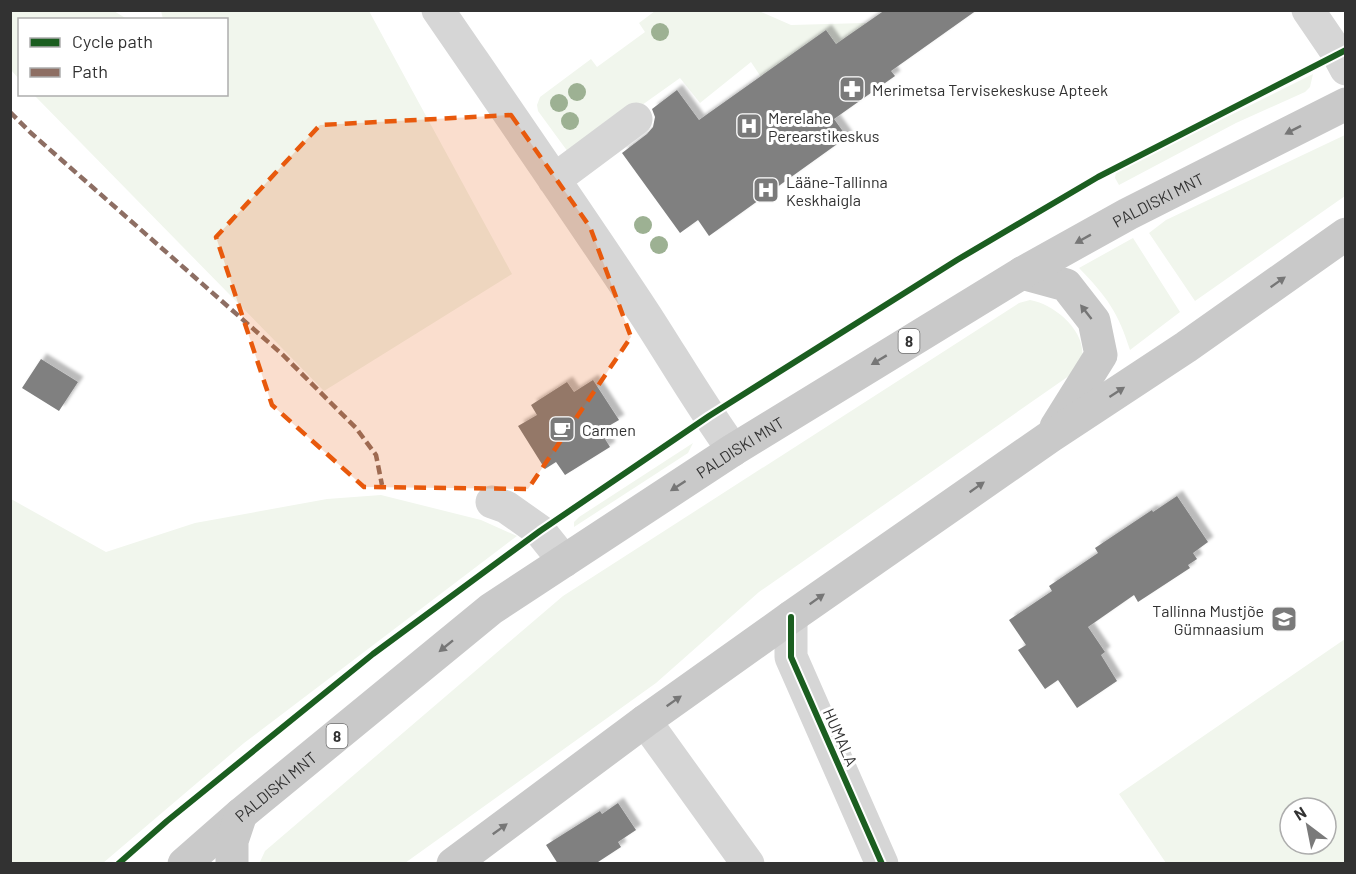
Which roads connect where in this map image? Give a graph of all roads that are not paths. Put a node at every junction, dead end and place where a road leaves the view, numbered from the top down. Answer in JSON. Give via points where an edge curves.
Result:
{"nodes":[{"id":1,"x":438,"y":10,"type":"edge"},
{"id":2,"x":1308,"y":10,"type":"edge"},
{"id":3,"x":1346,"y":69,"type":"edge"},
{"id":4,"x":1346,"y":104,"type":"edge"},
{"id":5,"x":636,"y":119,"type":"dead end"},
{"id":6,"x":554,"y":180,"type":"junction"},
{"id":7,"x":1346,"y":234,"type":"edge"},
{"id":8,"x":1022,"y":273,"type":"junction"},
{"id":9,"x":1051,"y":436,"type":"junction"},
{"id":10,"x":733,"y":450,"type":"junction"},
{"id":11,"x":492,"y":502,"type":"dead end"},
{"id":12,"x":564,"y":561,"type":"junction"},
{"id":13,"x":791,"y":617,"type":"junction"},
{"id":14,"x":645,"y":722,"type":"junction"},
{"id":15,"x":241,"y":814,"type":"junction"},
{"id":16,"x":184,"y":864,"type":"edge"},
{"id":17,"x":232,"y":864,"type":"edge"},
{"id":18,"x":453,"y":864,"type":"edge"},
{"id":19,"x":748,"y":864,"type":"edge"},
{"id":20,"x":882,"y":864,"type":"edge"}],
"edges":[{"from":1,"to":6,"type":"street"},
{"from":2,"to":3,"type":"street"},
{"from":4,"to":8,"type":"main road","name":"PALDISKI MNT","number":"8","one_way":true,"via":[[1128,214]]},
{"from":5,"to":6,"type":"street"},
{"from":6,"to":10,"type":"street"},
{"from":9,"to":7,"type":"main road","one_way":true},
{"from":9,"to":8,"type":"main road","one_way":true,"via":[[1101,355],[1094,321],[1066,285]]},
{"from":8,"to":10,"type":"main road","name":"PALDISKI MNT","number":"8","one_way":true},
{"from":13,"to":9,"type":"main road","one_way":true},
{"from":10,"to":12,"type":"main road","name":"PALDISKI MNT","number":"8","one_way":true},
{"from":11,"to":12,"type":"street","via":[[540,531]]},
{"from":12,"to":15,"type":"main road","name":"PALDISKI MNT","number":"8","one_way":true,"via":[[491,609]]},
{"from":14,"to":13,"type":"main road","one_way":true},
{"from":13,"to":20,"type":"street","name":"HUMALA","via":[[791,657]]},
{"from":18,"to":14,"type":"main road","one_way":true},
{"from":14,"to":19,"type":"street"},
{"from":15,"to":16,"type":"main road","name":"PALDISKI MNT","number":"8"},
{"from":15,"to":17,"type":"main road","via":[[232,841]]}]}
